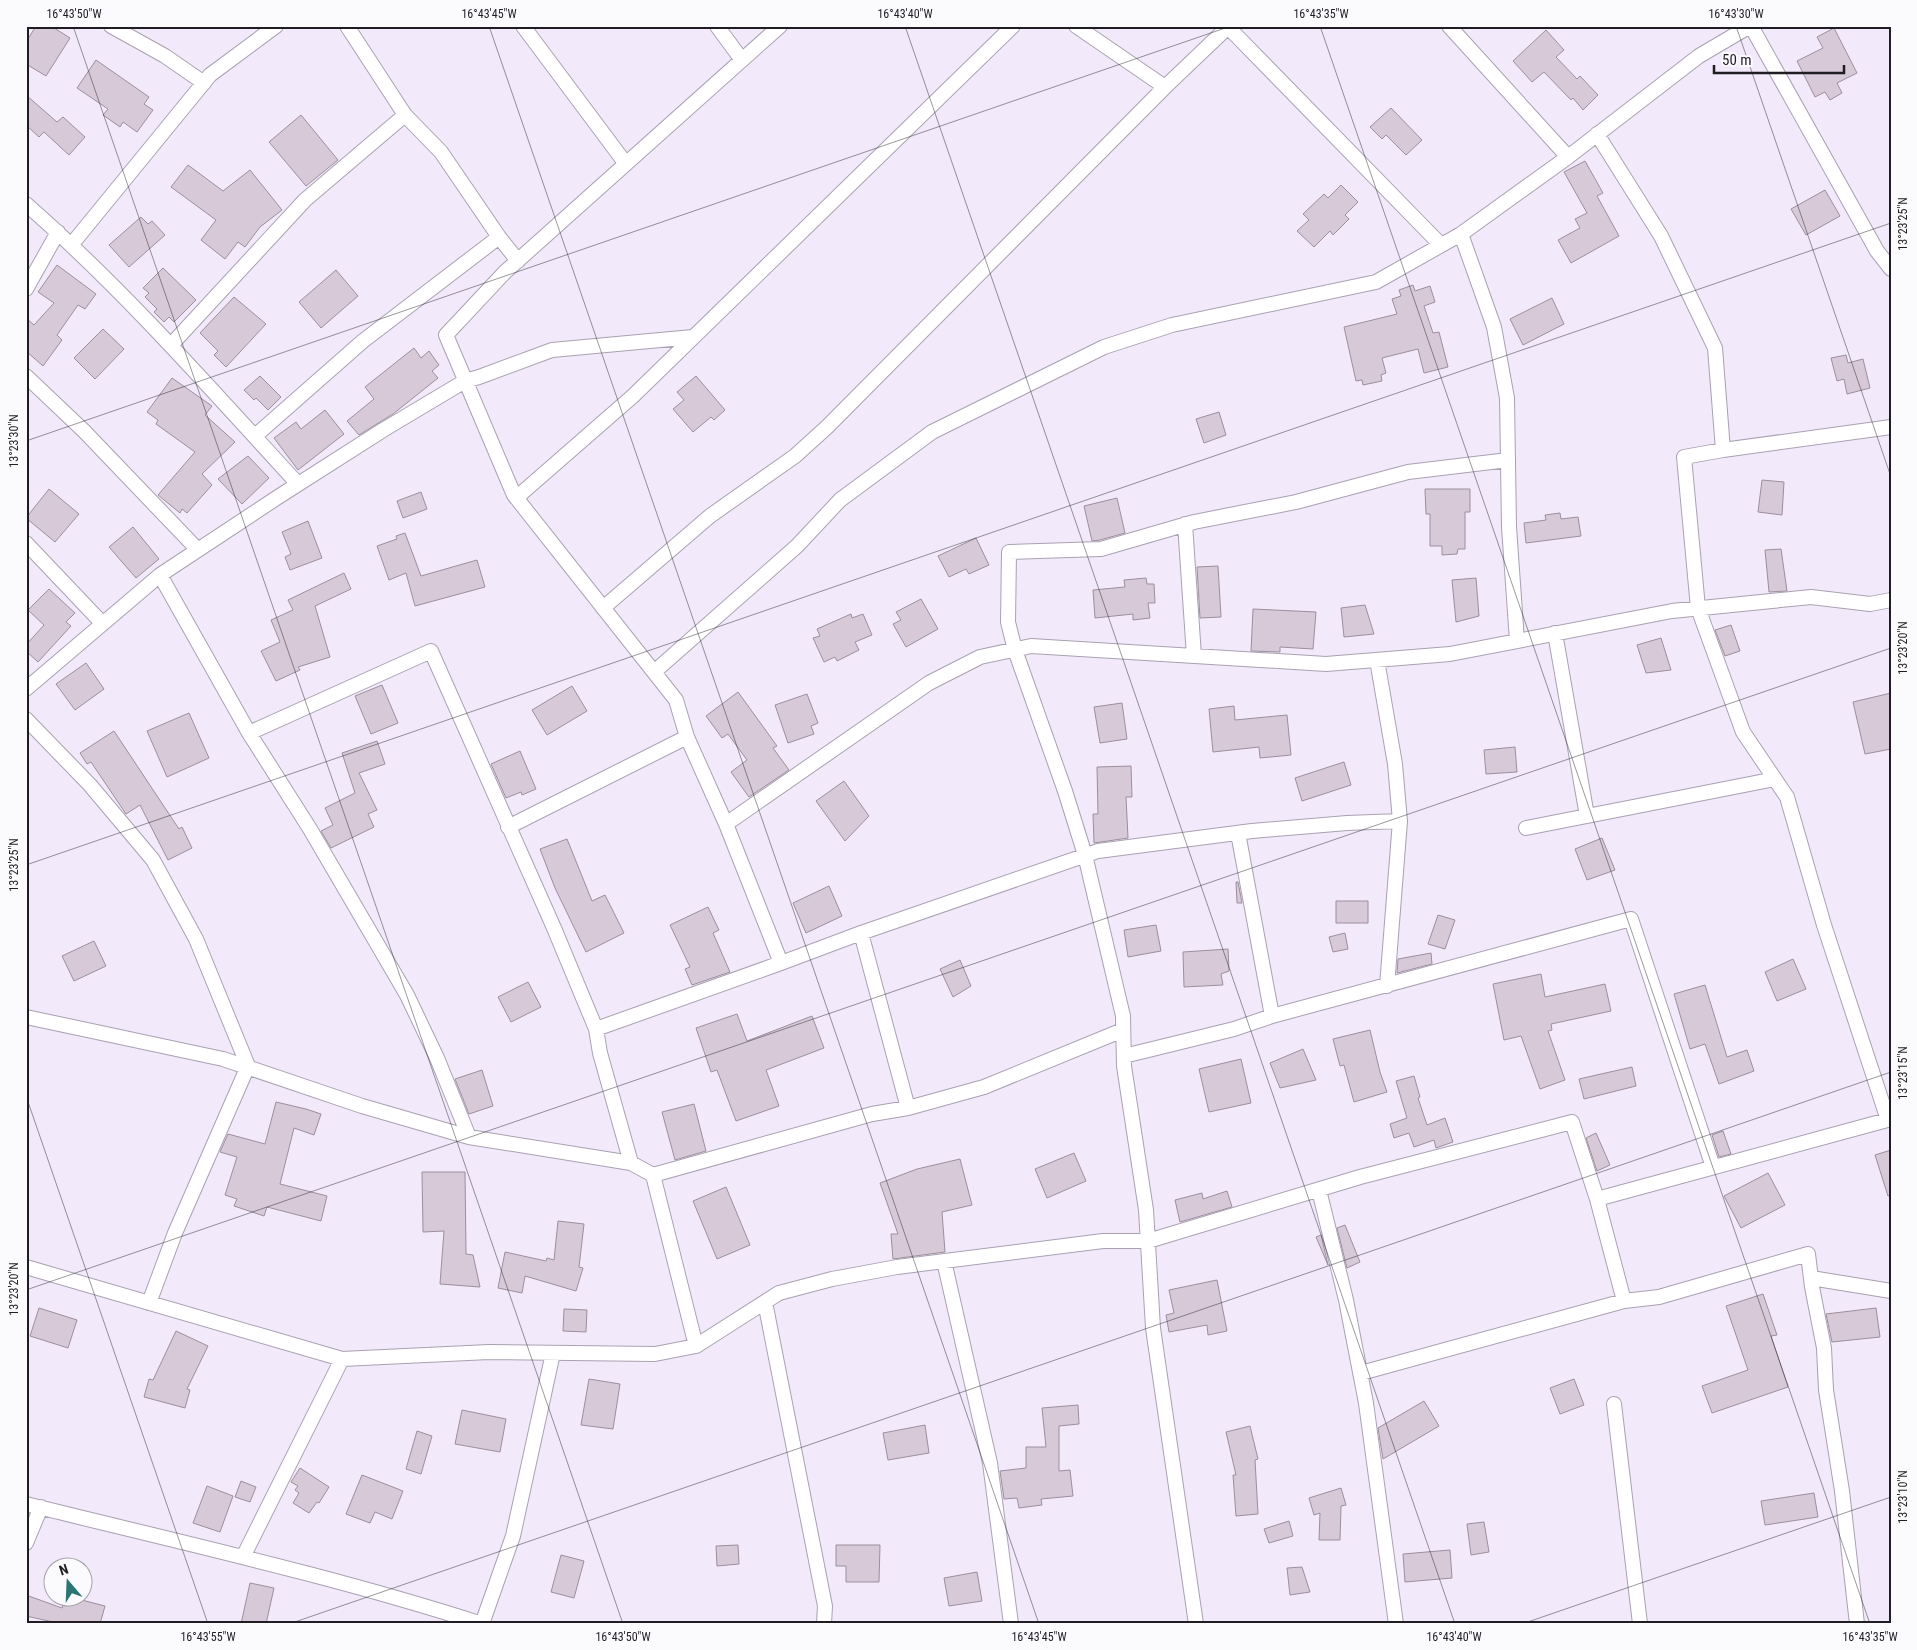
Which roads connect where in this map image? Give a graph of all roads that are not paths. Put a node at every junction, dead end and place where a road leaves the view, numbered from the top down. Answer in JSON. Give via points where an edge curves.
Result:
{"nodes":[{"id":1,"x":111,"y":26,"type":"edge"},
{"id":2,"x":276,"y":26,"type":"edge"},
{"id":3,"x":348,"y":26,"type":"edge"},
{"id":4,"x":523,"y":26,"type":"edge"},
{"id":5,"x":717,"y":26,"type":"edge"},
{"id":6,"x":780,"y":26,"type":"edge"},
{"id":7,"x":1013,"y":26,"type":"edge"},
{"id":8,"x":1076,"y":26,"type":"edge"},
{"id":9,"x":1449,"y":26,"type":"edge"},
{"id":10,"x":1751,"y":26,"type":"edge"},
{"id":11,"x":1228,"y":27,"type":"edge"},
{"id":12,"x":742,"y":60,"type":"junction"},
{"id":13,"x":204,"y":83,"type":"junction"},
{"id":14,"x":1165,"y":87,"type":"junction"},
{"id":15,"x":405,"y":115,"type":"junction"},
{"id":16,"x":1597,"y":134,"type":"junction"},
{"id":17,"x":1568,"y":157,"type":"junction"},
{"id":18,"x":626,"y":164,"type":"junction"},
{"id":19,"x":26,"y":204,"type":"edge"},
{"id":20,"x":58,"y":232,"type":"junction"},
{"id":21,"x":1461,"y":234,"type":"junction"},
{"id":22,"x":499,"y":237,"type":"junction"},
{"id":23,"x":72,"y":244,"type":"junction"},
{"id":24,"x":1441,"y":245,"type":"junction"},
{"id":25,"x":518,"y":261,"type":"junction"},
{"id":26,"x":1891,"y":269,"type":"edge"},
{"id":27,"x":26,"y":289,"type":"edge"},
{"id":28,"x":693,"y":336,"type":"junction"},
{"id":29,"x":170,"y":345,"type":"junction"},
{"id":30,"x":26,"y":376,"type":"edge"},
{"id":31,"x":465,"y":381,"type":"junction"},
{"id":32,"x":1891,"y":427,"type":"edge"},
{"id":33,"x":255,"y":436,"type":"junction"},
{"id":34,"x":1723,"y":450,"type":"junction"},
{"id":35,"x":1508,"y":460,"type":"junction"},
{"id":36,"x":298,"y":484,"type":"junction"},
{"id":37,"x":516,"y":498,"type":"junction"},
{"id":38,"x":1185,"y":524,"type":"junction"},
{"id":39,"x":26,"y":544,"type":"edge"},
{"id":40,"x":198,"y":550,"type":"junction"},
{"id":41,"x":160,"y":575,"type":"junction"},
{"id":42,"x":1891,"y":600,"type":"edge"},
{"id":43,"x":603,"y":608,"type":"junction"},
{"id":44,"x":1698,"y":608,"type":"junction"},
{"id":45,"x":102,"y":623,"type":"junction"},
{"id":46,"x":1555,"y":634,"type":"junction"},
{"id":47,"x":1517,"y":641,"type":"junction"},
{"id":48,"x":1015,"y":650,"type":"junction"},
{"id":49,"x":1194,"y":656,"type":"junction"},
{"id":50,"x":1377,"y":660,"type":"junction"},
{"id":51,"x":654,"y":672,"type":"junction"},
{"id":52,"x":26,"y":689,"type":"edge"},
{"id":53,"x":26,"y":719,"type":"edge"},
{"id":54,"x":249,"y":733,"type":"junction"},
{"id":55,"x":687,"y":737,"type":"junction"},
{"id":56,"x":1774,"y":779,"type":"junction"},
{"id":57,"x":1587,"y":816,"type":"junction"},
{"id":58,"x":1400,"y":821,"type":"junction"},
{"id":59,"x":726,"y":824,"type":"junction"},
{"id":60,"x":508,"y":827,"type":"junction"},
{"id":61,"x":1526,"y":828,"type":"dead end"},
{"id":62,"x":1238,"y":833,"type":"junction"},
{"id":63,"x":1086,"y":855,"type":"junction"},
{"id":64,"x":860,"y":933,"type":"junction"},
{"id":65,"x":782,"y":963,"type":"junction"},
{"id":66,"x":1387,"y":986,"type":"junction"},
{"id":67,"x":1272,"y":1016,"type":"junction"},
{"id":68,"x":26,"y":1017,"type":"edge"},
{"id":69,"x":596,"y":1029,"type":"junction"},
{"id":70,"x":1123,"y":1030,"type":"junction"},
{"id":71,"x":1124,"y":1056,"type":"junction"},
{"id":72,"x":248,"y":1066,"type":"junction"},
{"id":73,"x":908,"y":1108,"type":"junction"},
{"id":74,"x":1889,"y":1120,"type":"edge"},
{"id":75,"x":469,"y":1137,"type":"junction"},
{"id":76,"x":631,"y":1163,"type":"junction"},
{"id":77,"x":1713,"y":1168,"type":"junction"},
{"id":78,"x":653,"y":1175,"type":"junction"},
{"id":79,"x":1318,"y":1190,"type":"junction"},
{"id":80,"x":1597,"y":1199,"type":"junction"},
{"id":81,"x":1148,"y":1240,"type":"junction"},
{"id":82,"x":944,"y":1261,"type":"junction"},
{"id":83,"x":26,"y":1267,"type":"edge"},
{"id":84,"x":1811,"y":1278,"type":"junction"},
{"id":85,"x":1891,"y":1292,"type":"edge"},
{"id":86,"x":1624,"y":1301,"type":"junction"},
{"id":87,"x":765,"y":1302,"type":"junction"},
{"id":88,"x":149,"y":1303,"type":"junction"},
{"id":89,"x":696,"y":1346,"type":"junction"},
{"id":90,"x":553,"y":1353,"type":"junction"},
{"id":91,"x":342,"y":1359,"type":"junction"},
{"id":92,"x":1361,"y":1373,"type":"junction"},
{"id":93,"x":1614,"y":1404,"type":"dead end"},
{"id":94,"x":26,"y":1504,"type":"edge"},
{"id":95,"x":41,"y":1507,"type":"junction"},
{"id":96,"x":26,"y":1543,"type":"edge"},
{"id":97,"x":243,"y":1557,"type":"junction"},
{"id":98,"x":478,"y":1623,"type":"edge"},
{"id":99,"x":824,"y":1624,"type":"edge"},
{"id":100,"x":1011,"y":1624,"type":"edge"},
{"id":101,"x":1196,"y":1624,"type":"edge"},
{"id":102,"x":1396,"y":1624,"type":"edge"},
{"id":103,"x":1640,"y":1624,"type":"edge"},
{"id":104,"x":1857,"y":1624,"type":"edge"}],
"edges":[{"from":1,"to":13,"type":"street","via":[[165,56]]},
{"from":2,"to":13,"type":"street","via":[[210,75]]},
{"from":3,"to":15,"type":"street"},
{"from":4,"to":18,"type":"street"},
{"from":5,"to":12,"type":"street"},
{"from":6,"to":12,"type":"street"},
{"from":7,"to":28,"type":"street"},
{"from":8,"to":14,"type":"street"},
{"from":9,"to":17,"type":"street"},
{"from":10,"to":16,"type":"street","via":[[1698,56]]},
{"from":10,"to":26,"type":"street","via":[[1877,251]]},
{"from":11,"to":14,"type":"street"},
{"from":11,"to":24,"type":"street"},
{"from":12,"to":18,"type":"street"},
{"from":13,"to":23,"type":"street"},
{"from":14,"to":43,"type":"street","via":[[827,427],[795,456],[710,516]]},
{"from":15,"to":22,"type":"street","via":[[441,152]]},
{"from":15,"to":29,"type":"street","via":[[305,200]]},
{"from":16,"to":17,"type":"street"},
{"from":16,"to":34,"type":"street","via":[[1661,236],[1715,348]]},
{"from":17,"to":21,"type":"street"},
{"from":18,"to":25,"type":"street"},
{"from":19,"to":20,"type":"street"},
{"from":20,"to":23,"type":"street"},
{"from":20,"to":27,"type":"street"},
{"from":21,"to":24,"type":"street"},
{"from":21,"to":35,"type":"street","via":[[1494,327],[1507,398]]},
{"from":22,"to":25,"type":"street"},
{"from":22,"to":33,"type":"street","via":[[363,341]]},
{"from":23,"to":29,"type":"street"},
{"from":24,"to":51,"type":"street","via":[[1376,282],[1172,325],[1104,347],[932,432],[840,500],[797,546]]},
{"from":25,"to":31,"type":"street","via":[[446,335]]},
{"from":28,"to":31,"type":"street","via":[[552,350]]},
{"from":28,"to":37,"type":"street","via":[[633,396]]},
{"from":29,"to":33,"type":"street"},
{"from":30,"to":40,"type":"street","via":[[84,431]]},
{"from":31,"to":36,"type":"street"},
{"from":31,"to":37,"type":"street"},
{"from":32,"to":34,"type":"street"},
{"from":33,"to":36,"type":"street"},
{"from":34,"to":44,"type":"street","via":[[1684,457]]},
{"from":35,"to":38,"type":"street","via":[[1408,472],[1296,502]]},
{"from":35,"to":47,"type":"street"},
{"from":36,"to":40,"type":"street"},
{"from":37,"to":43,"type":"street"},
{"from":38,"to":48,"type":"street","via":[[1101,549],[1009,552],[1008,622]]},
{"from":38,"to":49,"type":"street"},
{"from":39,"to":45,"type":"street"},
{"from":40,"to":41,"type":"street"},
{"from":41,"to":45,"type":"street"},
{"from":41,"to":54,"type":"street"},
{"from":42,"to":44,"type":"street","via":[[1870,604],[1811,597]]},
{"from":43,"to":51,"type":"street"},
{"from":44,"to":46,"type":"street"},
{"from":44,"to":56,"type":"street","via":[[1743,732]]},
{"from":45,"to":52,"type":"street"},
{"from":46,"to":47,"type":"street"},
{"from":46,"to":57,"type":"street"},
{"from":47,"to":50,"type":"street","via":[[1450,654]]},
{"from":48,"to":49,"type":"street","via":[[1031,646]]},
{"from":48,"to":59,"type":"street","via":[[980,658],[930,683]]},
{"from":48,"to":63,"type":"street"},
{"from":49,"to":50,"type":"street","via":[[1326,664]]},
{"from":50,"to":58,"type":"street","via":[[1395,764]]},
{"from":51,"to":55,"type":"street","via":[[676,700]]},
{"from":53,"to":72,"type":"street","via":[[90,785],[153,860],[196,940]]},
{"from":54,"to":60,"type":"street","via":[[431,651]]},
{"from":54,"to":75,"type":"street","via":[[407,995]]},
{"from":55,"to":59,"type":"street"},
{"from":55,"to":60,"type":"street"},
{"from":56,"to":57,"type":"street"},
{"from":56,"to":74,"type":"street","via":[[1787,797],[1824,925]]},
{"from":57,"to":61,"type":"street"},
{"from":58,"to":62,"type":"street"},
{"from":58,"to":66,"type":"street"},
{"from":59,"to":65,"type":"street"},
{"from":60,"to":69,"type":"street"},
{"from":62,"to":63,"type":"street"},
{"from":62,"to":67,"type":"street"},
{"from":63,"to":64,"type":"street"},
{"from":63,"to":70,"type":"street","via":[[1123,1016]]},
{"from":64,"to":65,"type":"street"},
{"from":64,"to":73,"type":"street"},
{"from":65,"to":69,"type":"street"},
{"from":66,"to":67,"type":"street"},
{"from":66,"to":77,"type":"street","via":[[1631,919]]},
{"from":67,"to":71,"type":"street"},
{"from":68,"to":72,"type":"street"},
{"from":69,"to":76,"type":"street"},
{"from":70,"to":71,"type":"street"},
{"from":70,"to":73,"type":"street","via":[[984,1087]]},
{"from":71,"to":81,"type":"street"},
{"from":72,"to":75,"type":"street","via":[[362,1106]]},
{"from":72,"to":88,"type":"street","via":[[175,1233]]},
{"from":73,"to":78,"type":"street","via":[[872,1114]]},
{"from":74,"to":77,"type":"street"},
{"from":75,"to":76,"type":"street"},
{"from":76,"to":78,"type":"street"},
{"from":77,"to":80,"type":"street"},
{"from":78,"to":89,"type":"street"},
{"from":79,"to":80,"type":"street","via":[[1572,1122]]},
{"from":79,"to":81,"type":"street"},
{"from":79,"to":92,"type":"street"},
{"from":80,"to":86,"type":"street"},
{"from":81,"to":82,"type":"street","via":[[1103,1241]]},
{"from":81,"to":101,"type":"street","via":[[1153,1328]]},
{"from":82,"to":87,"type":"street","via":[[832,1279],[779,1293]]},
{"from":82,"to":100,"type":"street","via":[[990,1463]]},
{"from":83,"to":88,"type":"street"},
{"from":84,"to":85,"type":"street"},
{"from":84,"to":86,"type":"street","via":[[1808,1254],[1658,1297]]},
{"from":84,"to":104,"type":"street","via":[[1824,1348],[1826,1390],[1842,1490]]},
{"from":86,"to":92,"type":"street"},
{"from":87,"to":89,"type":"street"},
{"from":87,"to":99,"type":"street","via":[[825,1606]]},
{"from":88,"to":91,"type":"street"},
{"from":89,"to":90,"type":"street","via":[[656,1354]]},
{"from":90,"to":91,"type":"street","via":[[489,1352]]},
{"from":90,"to":98,"type":"street","via":[[513,1536]]},
{"from":91,"to":97,"type":"street"},
{"from":92,"to":102,"type":"street"},
{"from":93,"to":103,"type":"street"},
{"from":94,"to":95,"type":"street"},
{"from":95,"to":96,"type":"street"},
{"from":95,"to":97,"type":"street"},
{"from":97,"to":98,"type":"street"}]}
